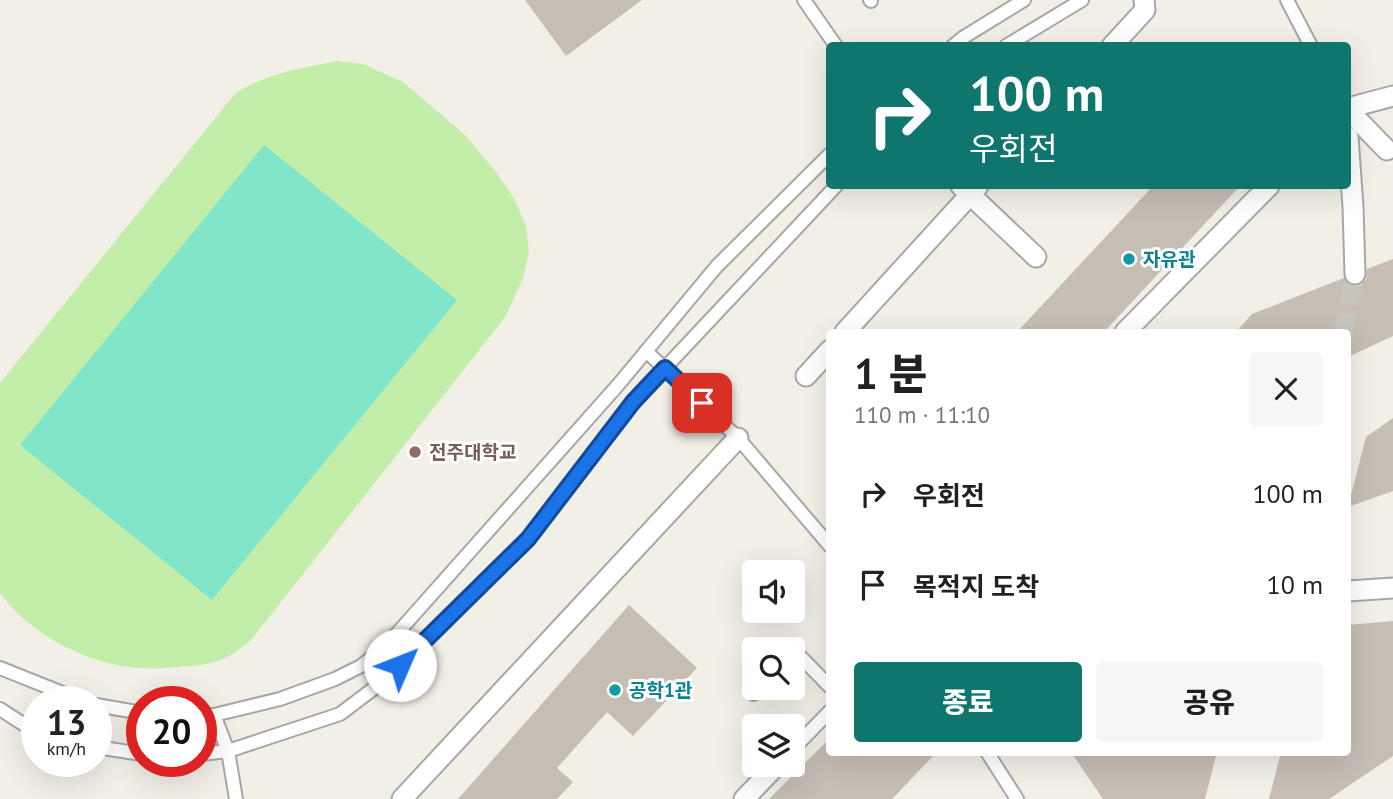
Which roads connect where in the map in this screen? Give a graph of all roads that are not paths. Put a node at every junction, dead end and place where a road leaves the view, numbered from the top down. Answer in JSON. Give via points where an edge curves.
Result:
{"nodes":[{"id":1,"x":804,"y":0,"type":"edge"},
{"id":2,"x":1024,"y":0,"type":"edge"},
{"id":3,"x":1082,"y":0,"type":"edge"},
{"id":4,"x":1144,"y":0,"type":"edge"},
{"id":5,"x":1287,"y":0,"type":"edge"},
{"id":6,"x":833,"y":42,"type":"edge"},
{"id":7,"x":958,"y":42,"type":"edge"},
{"id":8,"x":1013,"y":42,"type":"edge"},
{"id":9,"x":1116,"y":42,"type":"edge"},
{"id":10,"x":1309,"y":42,"type":"edge"},
{"id":11,"x":1393,"y":96,"type":"edge"},
{"id":12,"x":1351,"y":108,"type":"edge"},
{"id":13,"x":1351,"y":112,"type":"edge"},
{"id":14,"x":1387,"y":150,"type":"dead end"},
{"id":15,"x":826,"y":158,"type":"edge"},
{"id":16,"x":1351,"y":179,"type":"edge"},
{"id":17,"x":833,"y":189,"type":"edge"},
{"id":18,"x":968,"y":189,"type":"edge"},
{"id":19,"x":970,"y":189,"type":"edge"},
{"id":20,"x":1266,"y":189,"type":"edge"},
{"id":21,"x":1036,"y":257,"type":"dead end"},
{"id":22,"x":1356,"y":274,"type":"tunnel mouth"},
{"id":23,"x":848,"y":329,"type":"edge"},
{"id":24,"x":1128,"y":329,"type":"edge"},
{"id":25,"x":646,"y":351,"type":"junction"},
{"id":26,"x":826,"y":354,"type":"edge"},
{"id":27,"x":665,"y":368,"type":"junction"},
{"id":28,"x":806,"y":376,"type":"dead end"},
{"id":29,"x":738,"y":438,"type":"junction"},
{"id":30,"x":826,"y":541,"type":"edge"},
{"id":31,"x":1393,"y":588,"type":"edge"},
{"id":32,"x":1351,"y":591,"type":"edge"},
{"id":33,"x":805,"y":661,"type":"edge"},
{"id":34,"x":0,"y":668,"type":"edge"},
{"id":35,"x":826,"y":683,"type":"edge"},
{"id":36,"x":45,"y":686,"type":"edge"},
{"id":37,"x":0,"y":709,"type":"edge"},
{"id":38,"x":217,"y":714,"type":"edge"},
{"id":39,"x":826,"y":715,"type":"edge"},
{"id":40,"x":21,"y":723,"type":"edge"},
{"id":41,"x":217,"y":732,"type":"edge"},
{"id":42,"x":805,"y":737,"type":"edge"},
{"id":43,"x":228,"y":751,"type":"junction"},
{"id":44,"x":217,"y":752,"type":"edge"},
{"id":45,"x":990,"y":756,"type":"edge"},
{"id":46,"x":765,"y":777,"type":"edge"},
{"id":47,"x":236,"y":799,"type":"edge"},
{"id":48,"x":402,"y":799,"type":"edge"},
{"id":49,"x":744,"y":799,"type":"edge"},
{"id":50,"x":1017,"y":799,"type":"edge"}],
"edges":[{"from":1,"to":6,"type":"lane"},
{"from":2,"to":7,"type":"lane"},
{"from":3,"to":8,"type":"lane"},
{"from":4,"to":9,"type":"street","via":[[1145,10]]},
{"from":5,"to":10,"type":"lane"},
{"from":11,"to":12,"type":"street"},
{"from":13,"to":14,"type":"street"},
{"from":15,"to":25,"type":"lane","via":[[717,266]]},
{"from":16,"to":22,"type":"street"},
{"from":17,"to":27,"type":"lane"},
{"from":18,"to":23,"type":"street"},
{"from":19,"to":21,"type":"street"},
{"from":20,"to":24,"type":"street"},
{"from":25,"to":27,"type":"lane"},
{"from":25,"to":38,"type":"lane","via":[[385,647],[335,680]]},
{"from":26,"to":28,"type":"street"},
{"from":27,"to":29,"type":"lane"},
{"from":27,"to":43,"type":"lane","via":[[633,402],[528,539],[381,683],[340,714]]},
{"from":29,"to":30,"type":"lane"},
{"from":29,"to":48,"type":"street"},
{"from":31,"to":32,"type":"street"},
{"from":33,"to":35,"type":"lane"},
{"from":34,"to":36,"type":"lane"},
{"from":37,"to":40,"type":"lane"},
{"from":39,"to":42,"type":"lane"},
{"from":41,"to":43,"type":"lane"},
{"from":43,"to":44,"type":"lane"},
{"from":43,"to":47,"type":"lane"},
{"from":45,"to":50,"type":"lane"},
{"from":46,"to":49,"type":"street"}]}
